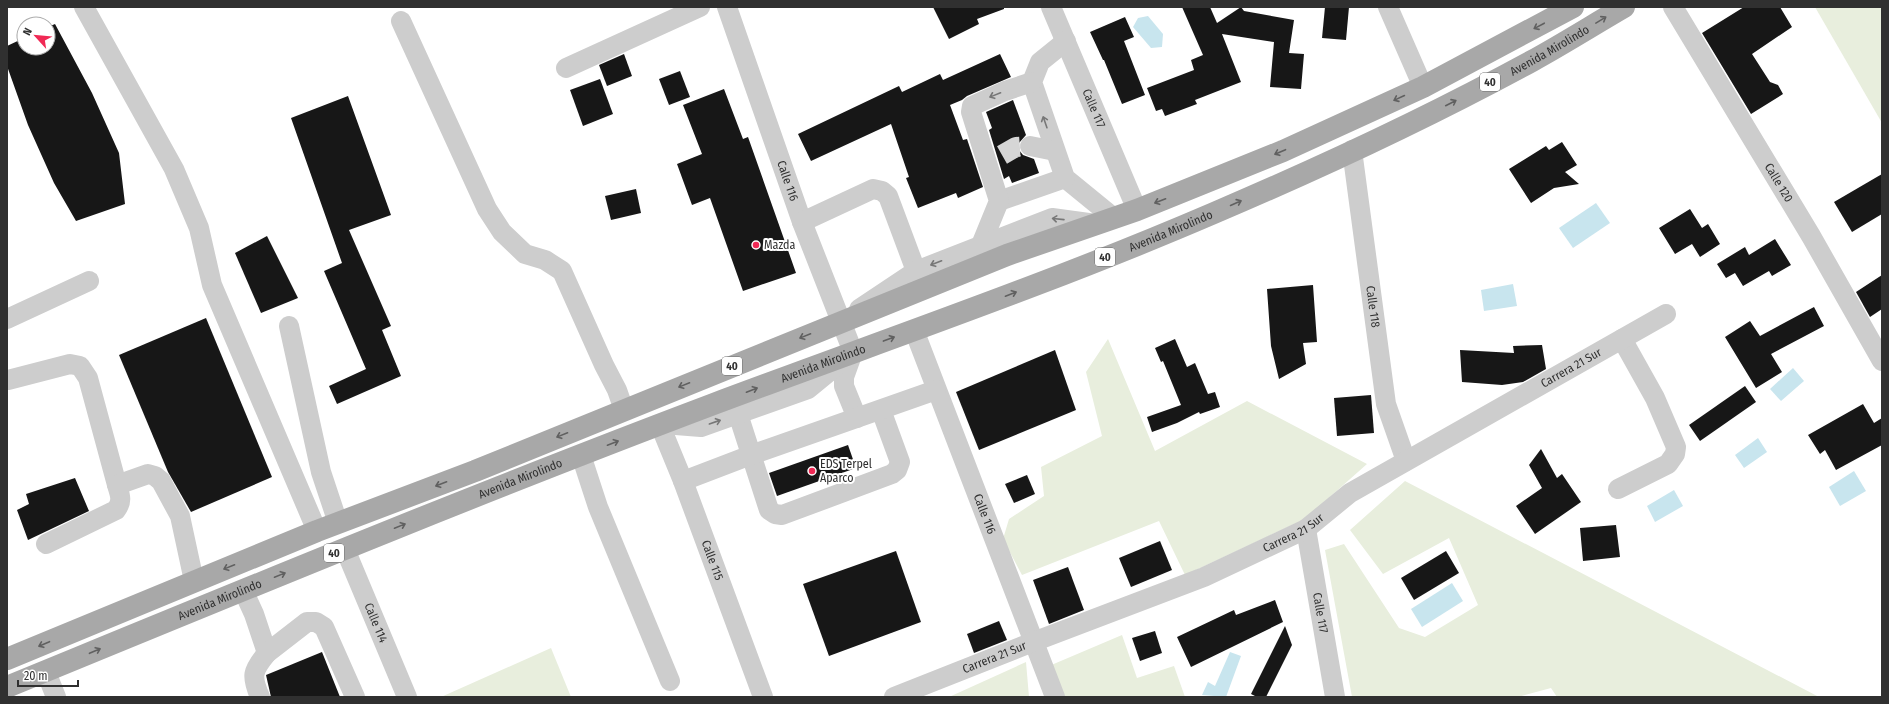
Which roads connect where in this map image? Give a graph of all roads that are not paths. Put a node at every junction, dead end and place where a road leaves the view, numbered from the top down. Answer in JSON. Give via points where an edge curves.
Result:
{"nodes":[{"id":1,"x":84,"y":7,"type":"edge"},
{"id":2,"x":700,"y":7,"type":"edge"},
{"id":3,"x":727,"y":7,"type":"edge"},
{"id":4,"x":1052,"y":7,"type":"edge"},
{"id":5,"x":1388,"y":7,"type":"edge"},
{"id":6,"x":1573,"y":7,"type":"edge"},
{"id":7,"x":1624,"y":7,"type":"edge"},
{"id":8,"x":1672,"y":7,"type":"edge"},
{"id":9,"x":401,"y":21,"type":"dead end"},
{"id":10,"x":1066,"y":41,"type":"junction"},
{"id":11,"x":566,"y":68,"type":"dead end"},
{"id":12,"x":1032,"y":82,"type":"junction"},
{"id":13,"x":1423,"y":87,"type":"junction"},
{"id":14,"x":1030,"y":146,"type":"tunnel mouth"},
{"id":15,"x":1352,"y":150,"type":"junction"},
{"id":16,"x":1055,"y":151,"type":"junction"},
{"id":17,"x":1065,"y":178,"type":"junction"},
{"id":18,"x":1000,"y":201,"type":"junction"},
{"id":19,"x":1136,"y":210,"type":"junction"},
{"id":20,"x":1105,"y":221,"type":"junction"},
{"id":21,"x":802,"y":222,"type":"junction"},
{"id":22,"x":981,"y":245,"type":"junction"},
{"id":23,"x":916,"y":271,"type":"junction"},
{"id":24,"x":89,"y":281,"type":"dead end"},
{"id":25,"x":1666,"y":314,"type":"dead end"},
{"id":26,"x":7,"y":319,"type":"edge"},
{"id":27,"x":841,"y":322,"type":"junction"},
{"id":28,"x":290,"y":326,"type":"dead end"},
{"id":29,"x":914,"y":330,"type":"junction"},
{"id":30,"x":1622,"y":339,"type":"junction"},
{"id":31,"x":853,"y":352,"type":"junction"},
{"id":32,"x":1882,"y":361,"type":"edge"},
{"id":33,"x":8,"y":380,"type":"edge"},
{"id":34,"x":936,"y":390,"type":"junction"},
{"id":35,"x":624,"y":410,"type":"junction"},
{"id":36,"x":881,"y":410,"type":"junction"},
{"id":37,"x":738,"y":414,"type":"junction"},
{"id":38,"x":857,"y":418,"type":"junction"},
{"id":39,"x":661,"y":424,"type":"junction"},
{"id":40,"x":751,"y":455,"type":"junction"},
{"id":41,"x":581,"y":456,"type":"junction"},
{"id":42,"x":1406,"y":460,"type":"junction"},
{"id":43,"x":683,"y":481,"type":"junction"},
{"id":44,"x":117,"y":485,"type":"junction"},
{"id":45,"x":1618,"y":489,"type":"dead end"},
{"id":46,"x":338,"y":523,"type":"junction"},
{"id":47,"x":1306,"y":529,"type":"junction"},
{"id":48,"x":317,"y":531,"type":"junction"},
{"id":49,"x":46,"y":544,"type":"dead end"},
{"id":50,"x":345,"y":549,"type":"junction"},
{"id":51,"x":194,"y":581,"type":"junction"},
{"id":52,"x":243,"y":590,"type":"junction"},
{"id":53,"x":1033,"y":642,"type":"junction"},
{"id":54,"x":267,"y":653,"type":"junction"},
{"id":55,"x":8,"y":658,"type":"edge"},
{"id":56,"x":46,"y":672,"type":"junction"},
{"id":57,"x":670,"y":681,"type":"dead end"},
{"id":58,"x":7,"y":688,"type":"edge"},
{"id":59,"x":56,"y":697,"type":"edge"},
{"id":60,"x":260,"y":697,"type":"edge"},
{"id":61,"x":355,"y":697,"type":"edge"},
{"id":62,"x":407,"y":697,"type":"edge"},
{"id":63,"x":763,"y":697,"type":"edge"},
{"id":64,"x":894,"y":697,"type":"edge"},
{"id":65,"x":1055,"y":697,"type":"edge"},
{"id":66,"x":1335,"y":697,"type":"edge"}],
"edges":[{"from":1,"to":48,"type":"street","via":[[174,169],[199,228],[212,285]]},
{"from":2,"to":11,"type":"street"},
{"from":3,"to":21,"type":"street","name":"Calle 116"},
{"from":4,"to":10,"type":"street","name":"Calle 117"},
{"from":5,"to":13,"type":"street"},
{"from":6,"to":13,"type":"main road","name":"Avenida Mirolindo","number":"40","one_way":true},
{"from":15,"to":7,"type":"main road","name":"Avenida Mirolindo","number":"40","one_way":true,"via":[[1534,60]]},
{"from":8,"to":32,"type":"street","name":"Calle 120","via":[[1811,236]]},
{"from":9,"to":35,"type":"street","via":[[487,209],[502,232],[525,254],[545,260],[562,271]]},
{"from":10,"to":12,"type":"street","via":[[1040,62]]},
{"from":10,"to":19,"type":"street","name":"Calle 117"},
{"from":16,"to":12,"type":"street","one_way":true},
{"from":12,"to":18,"type":"street","one_way":true,"via":[[972,106],[971,112],[996,163]]},
{"from":13,"to":19,"type":"main road","name":"Avenida Mirolindo","number":"40","one_way":true,"via":[[1283,151]]},
{"from":14,"to":16,"type":"street"},
{"from":29,"to":15,"type":"main road","name":"Avenida Mirolindo","number":"40","one_way":true,"via":[[1213,214]]},
{"from":15,"to":42,"type":"street","name":"Calle 118","via":[[1386,404]]},
{"from":16,"to":17,"type":"street"},
{"from":17,"to":18,"type":"street"},
{"from":17,"to":20,"type":"street"},
{"from":18,"to":22,"type":"street"},
{"from":19,"to":20,"type":"main road","name":"Avenida Mirolindo","number":"40"},
{"from":20,"to":22,"type":"street","one_way":true,"via":[[1052,218]]},
{"from":20,"to":27,"type":"main road","name":"Avenida Mirolindo","number":"40","via":[[1007,255]]},
{"from":21,"to":23,"type":"street","via":[[873,189],[882,191],[888,196]]},
{"from":21,"to":27,"type":"street","name":"Calle 116"},
{"from":22,"to":23,"type":"street","one_way":true},
{"from":23,"to":27,"type":"street"},
{"from":24,"to":26,"type":"street"},
{"from":25,"to":30,"type":"street","name":"Carrera 21 Sur"},
{"from":27,"to":31,"type":"street","name":"Calle 116"},
{"from":27,"to":35,"type":"main road","name":"Avenida Mirolindo","number":"40","one_way":true},
{"from":28,"to":46,"type":"street","via":[[321,472]]},
{"from":31,"to":29,"type":"main road","name":"Avenida Mirolindo","number":"40","one_way":true},
{"from":29,"to":34,"type":"street","name":"Calle 116"},
{"from":30,"to":42,"type":"street","name":"Carrera 21 Sur"},
{"from":30,"to":45,"type":"street","via":[[1655,398],[1676,446],[1668,464]]},
{"from":31,"to":37,"type":"street","via":[[808,389]]},
{"from":31,"to":38,"type":"street","via":[[844,377],[844,386]]},
{"from":39,"to":31,"type":"main road","name":"Avenida Mirolindo","number":"40","one_way":true},
{"from":33,"to":44,"type":"street","via":[[70,364],[80,366],[88,378]]},
{"from":34,"to":36,"type":"street"},
{"from":34,"to":53,"type":"street","name":"Calle 116"},
{"from":35,"to":46,"type":"main road","name":"Avenida Mirolindo","number":"40","one_way":true},
{"from":36,"to":38,"type":"street"},
{"from":36,"to":40,"type":"street","via":[[900,462],[897,470],[782,515],[769,510]]},
{"from":39,"to":37,"type":"street","one_way":true,"via":[[701,427]]},
{"from":37,"to":40,"type":"street"},
{"from":38,"to":40,"type":"street"},
{"from":41,"to":39,"type":"main road","name":"Avenida Mirolindo","number":"40","one_way":true},
{"from":39,"to":43,"type":"street","name":"Calle 115"},
{"from":40,"to":43,"type":"street"},
{"from":50,"to":41,"type":"main road","name":"Avenida Mirolindo","number":"40","one_way":true},
{"from":41,"to":57,"type":"street","via":[[598,507]]},
{"from":42,"to":47,"type":"street","name":"Carrera 21 Sur","via":[[1350,494]]},
{"from":43,"to":63,"type":"street","name":"Calle 115"},
{"from":44,"to":49,"type":"street","via":[[121,499],[116,510]]},
{"from":44,"to":51,"type":"street","via":[[148,474],[161,481],[180,516]]},
{"from":46,"to":48,"type":"main road","name":"Avenida Mirolindo","number":"40"},
{"from":47,"to":53,"type":"street","name":"Carrera 21 Sur","via":[[1204,577]]},
{"from":47,"to":66,"type":"street","name":"Calle 117"},
{"from":48,"to":51,"type":"main road","name":"Avenida Mirolindo","number":"40","one_way":true},
{"from":52,"to":50,"type":"main road","name":"Avenida Mirolindo","number":"40","one_way":true},
{"from":50,"to":62,"type":"street","name":"Calle 114"},
{"from":51,"to":55,"type":"main road","name":"Avenida Mirolindo","number":"40","one_way":true},
{"from":52,"to":54,"type":"street"},
{"from":56,"to":52,"type":"main road","name":"Avenida Mirolindo","number":"40","one_way":true},
{"from":53,"to":64,"type":"street","name":"Carrera 21 Sur"},
{"from":53,"to":65,"type":"street","name":"Calle 116"},
{"from":54,"to":60,"type":"street","via":[[256,666],[253,682]]},
{"from":54,"to":61,"type":"street","via":[[307,622],[316,622],[324,626]]},
{"from":56,"to":58,"type":"main road","name":"Avenida Mirolindo","number":"40"},
{"from":56,"to":59,"type":"street"}]}
